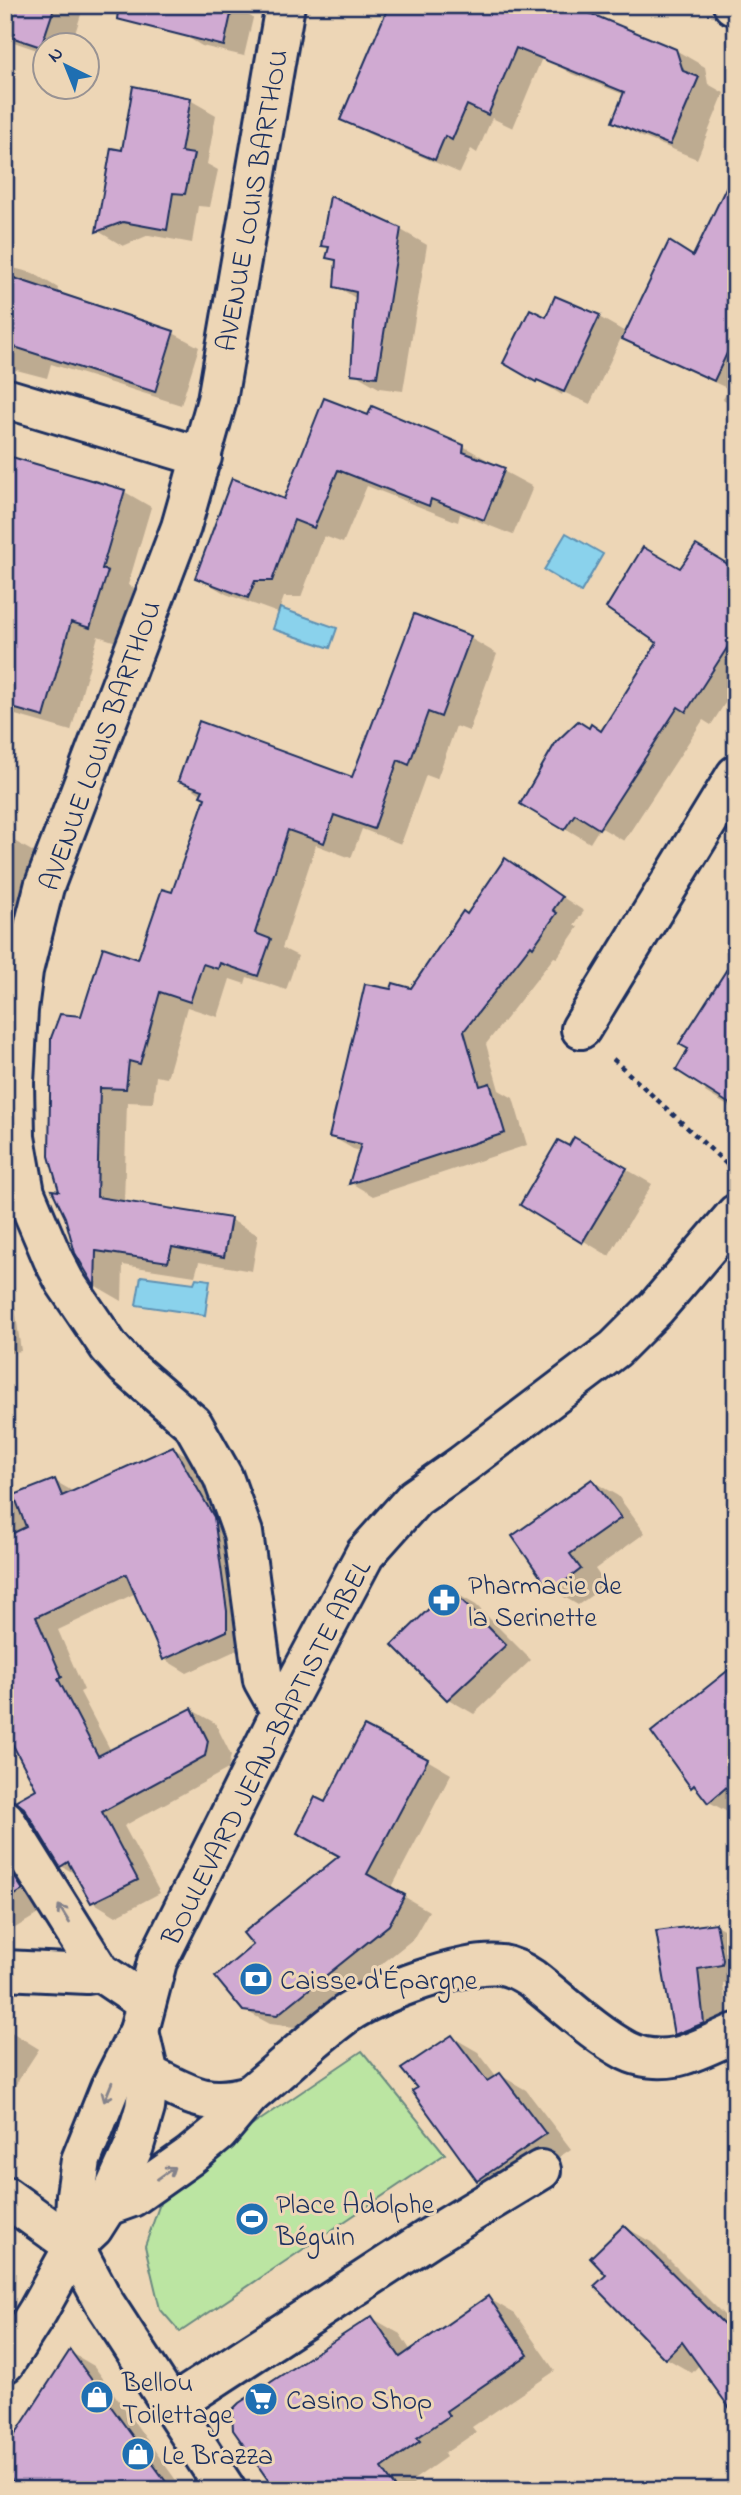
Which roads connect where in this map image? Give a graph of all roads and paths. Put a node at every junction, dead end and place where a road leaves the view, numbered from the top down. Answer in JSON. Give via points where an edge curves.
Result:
{"nodes":[{"id":1,"x":285,"y":5,"type":"edge"},
{"id":2,"x":5,"y":397,"type":"edge"},
{"id":3,"x":202,"y":457,"type":"junction"},
{"id":4,"x":736,"y":775,"type":"edge"},
{"id":5,"x":581,"y":1029,"type":"joint"},
{"id":6,"x":736,"y":1173,"type":"edge"},
{"id":7,"x":736,"y":1214,"type":"edge"},
{"id":8,"x":281,"y":1712,"type":"junction"},
{"id":9,"x":5,"y":1820,"type":"edge"},
{"id":10,"x":5,"y":1970,"type":"edge"},
{"id":11,"x":100,"y":1972,"type":"junction"},
{"id":12,"x":142,"y":2017,"type":"junction"},
{"id":13,"x":736,"y":2033,"type":"edge"},
{"id":14,"x":149,"y":2075,"type":"junction"},
{"id":15,"x":250,"y":2095,"type":"junction"},
{"id":16,"x":541,"y":2170,"type":"dead end"},
{"id":17,"x":5,"y":2196,"type":"edge"},
{"id":18,"x":107,"y":2206,"type":"junction"},
{"id":19,"x":74,"y":2246,"type":"junction"},
{"id":20,"x":5,"y":2363,"type":"edge"},
{"id":21,"x":171,"y":2406,"type":"junction"},
{"id":22,"x":226,"y":2490,"type":"edge"}],
"edges":[{"from":1,"to":3,"type":"street","name":"AVENUE LOUIS BARTHOU","via":[[217,400]]},
{"from":2,"to":3,"type":"street"},
{"from":3,"to":8,"type":"street","name":"AVENUE LOUIS BARTHOU","via":[[181,527],[44,887],[18,1010],[15,1137],[25,1193],[65,1282],[109,1347],[192,1424],[223,1477],[243,1533],[263,1680]]},
{"from":4,"to":5,"type":"street"},
{"from":5,"to":6,"type":"path"},
{"from":7,"to":8,"type":"street","name":"BOULEVARD JEAN-BAPTISTE ABEL","via":[[615,1349],[415,1497],[365,1554]]},
{"from":8,"to":12,"type":"street","name":"BOULEVARD JEAN-BAPTISTE ABEL","via":[[158,1962]]},
{"from":11,"to":9,"type":"street","one_way":true},
{"from":10,"to":11,"type":"street"},
{"from":11,"to":12,"type":"street"},
{"from":12,"to":14,"type":"street"},
{"from":12,"to":19,"type":"street","one_way":true,"via":[[81,2160]]},
{"from":13,"to":15,"type":"street","via":[[678,2057],[641,2056],[608,2039],[531,1978],[493,1965],[435,1976],[364,2004]]},
{"from":14,"to":15,"type":"street","via":[[212,2102]]},
{"from":14,"to":18,"type":"street","via":[[140,2128]]},
{"from":18,"to":15,"type":"street","one_way":true,"via":[[132,2197],[190,2156],[218,2133]]},
{"from":16,"to":21,"type":"street"},
{"from":17,"to":19,"type":"street"},
{"from":18,"to":19,"type":"street"},
{"from":19,"to":20,"type":"street"},
{"from":19,"to":21,"type":"street"},
{"from":21,"to":22,"type":"street"}]}
